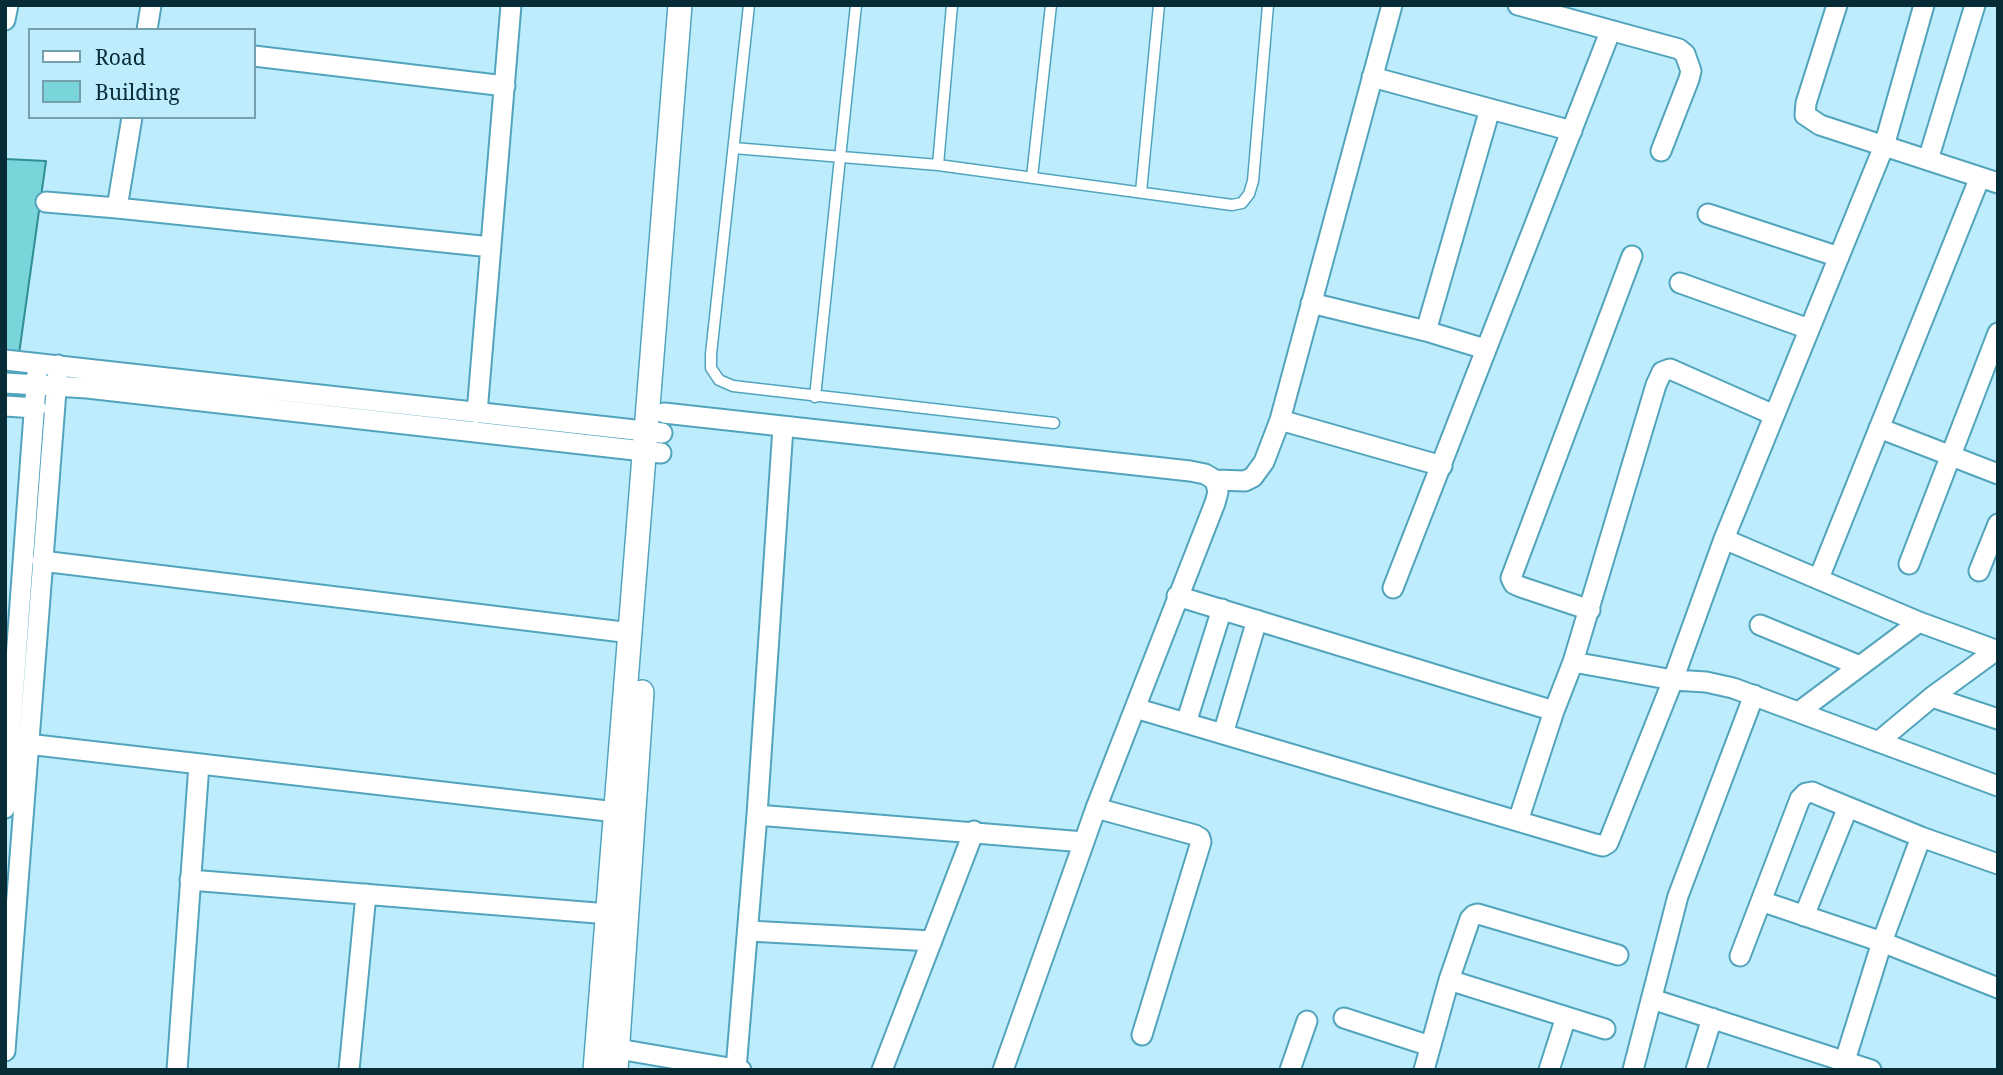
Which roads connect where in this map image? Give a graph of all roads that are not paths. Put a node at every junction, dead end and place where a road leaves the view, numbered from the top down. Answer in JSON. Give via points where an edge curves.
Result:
{"nodes":[{"id":1,"x":8,"y":5,"type":"edge"},
{"id":2,"x":151,"y":5,"type":"edge"},
{"id":3,"x":511,"y":5,"type":"edge"},
{"id":4,"x":680,"y":5,"type":"edge"},
{"id":5,"x":696,"y":5,"type":"edge"},
{"id":6,"x":749,"y":5,"type":"edge"},
{"id":7,"x":856,"y":5,"type":"edge"},
{"id":8,"x":952,"y":5,"type":"edge"},
{"id":9,"x":1051,"y":5,"type":"edge"},
{"id":10,"x":1159,"y":5,"type":"edge"},
{"id":11,"x":1268,"y":5,"type":"edge"},
{"id":12,"x":1392,"y":5,"type":"edge"},
{"id":13,"x":1518,"y":5,"type":"edge"},
{"id":14,"x":1837,"y":5,"type":"edge"},
{"id":15,"x":1924,"y":5,"type":"edge"},
{"id":16,"x":1975,"y":5,"type":"edge"},
{"id":17,"x":5,"y":20,"type":"edge"},
{"id":18,"x":147,"y":28,"type":"edge"},
{"id":19,"x":1610,"y":32,"type":"junction"},
{"id":20,"x":256,"y":56,"type":"edge"},
{"id":21,"x":1373,"y":77,"type":"junction"},
{"id":22,"x":505,"y":86,"type":"junction"},
{"id":23,"x":1490,"y":109,"type":"junction"},
{"id":24,"x":132,"y":119,"type":"edge"},
{"id":25,"x":1572,"y":131,"type":"junction"},
{"id":26,"x":1884,"y":146,"type":"junction"},
{"id":27,"x":734,"y":148,"type":"junction"},
{"id":28,"x":1661,"y":151,"type":"dead end"},
{"id":29,"x":842,"y":157,"type":"junction"},
{"id":30,"x":1928,"y":160,"type":"junction"},
{"id":31,"x":938,"y":165,"type":"junction"},
{"id":32,"x":1032,"y":177,"type":"junction"},
{"id":33,"x":1989,"y":180,"type":"edge"},
{"id":34,"x":1141,"y":192,"type":"junction"},
{"id":35,"x":46,"y":202,"type":"dead end"},
{"id":36,"x":117,"y":208,"type":"junction"},
{"id":37,"x":1708,"y":214,"type":"dead end"},
{"id":38,"x":491,"y":247,"type":"junction"},
{"id":39,"x":1632,"y":256,"type":"dead end"},
{"id":40,"x":1839,"y":257,"type":"junction"},
{"id":41,"x":1680,"y":283,"type":"dead end"},
{"id":42,"x":1311,"y":303,"type":"junction"},
{"id":43,"x":1808,"y":328,"type":"junction"},
{"id":44,"x":1426,"y":331,"type":"junction"},
{"id":45,"x":1998,"y":333,"type":"edge"},
{"id":46,"x":1485,"y":349,"type":"junction"},
{"id":47,"x":5,"y":360,"type":"edge"},
{"id":48,"x":38,"y":363,"type":"junction"},
{"id":49,"x":58,"y":365,"type":"junction"},
{"id":50,"x":5,"y":383,"type":"edge"},
{"id":51,"x":47,"y":386,"type":"junction"},
{"id":52,"x":815,"y":397,"type":"junction"},
{"id":53,"x":5,"y":405,"type":"edge"},
{"id":54,"x":36,"y":408,"type":"junction"},
{"id":55,"x":477,"y":413,"type":"junction"},
{"id":56,"x":1774,"y":415,"type":"junction"},
{"id":57,"x":1280,"y":420,"type":"junction"},
{"id":58,"x":1054,"y":423,"type":"dead end"},
{"id":59,"x":782,"y":426,"type":"junction"},
{"id":60,"x":1879,"y":428,"type":"junction"},
{"id":61,"x":656,"y":436,"type":"junction"},
{"id":62,"x":1951,"y":456,"type":"junction"},
{"id":63,"x":1442,"y":466,"type":"junction"},
{"id":64,"x":1998,"y":474,"type":"edge"},
{"id":65,"x":1215,"y":480,"type":"junction"},
{"id":66,"x":1998,"y":524,"type":"edge"},
{"id":67,"x":1724,"y":539,"type":"junction"},
{"id":68,"x":24,"y":561,"type":"edge"},
{"id":69,"x":1909,"y":564,"type":"dead end"},
{"id":70,"x":1979,"y":571,"type":"dead end"},
{"id":71,"x":1819,"y":578,"type":"junction"},
{"id":72,"x":1393,"y":588,"type":"dead end"},
{"id":73,"x":1177,"y":596,"type":"junction"},
{"id":74,"x":1222,"y":609,"type":"junction"},
{"id":75,"x":1590,"y":610,"type":"junction"},
{"id":76,"x":1257,"y":620,"type":"junction"},
{"id":77,"x":1919,"y":622,"type":"junction"},
{"id":78,"x":1760,"y":625,"type":"dead end"},
{"id":79,"x":631,"y":634,"type":"junction"},
{"id":80,"x":1997,"y":650,"type":"edge"},
{"id":81,"x":1573,"y":662,"type":"junction"},
{"id":82,"x":1860,"y":666,"type":"junction"},
{"id":83,"x":1673,"y":680,"type":"junction"},
{"id":84,"x":1754,"y":695,"type":"junction"},
{"id":85,"x":1932,"y":697,"type":"junction"},
{"id":86,"x":1135,"y":708,"type":"junction"},
{"id":87,"x":1554,"y":710,"type":"junction"},
{"id":88,"x":1800,"y":711,"type":"junction"},
{"id":89,"x":1998,"y":719,"type":"edge"},
{"id":90,"x":1186,"y":723,"type":"junction"},
{"id":91,"x":1223,"y":734,"type":"junction"},
{"id":92,"x":1878,"y":742,"type":"junction"},
{"id":93,"x":19,"y":743,"type":"junction"},
{"id":94,"x":199,"y":764,"type":"junction"},
{"id":95,"x":1998,"y":786,"type":"edge"},
{"id":96,"x":1848,"y":807,"type":"junction"},
{"id":97,"x":5,"y":808,"type":"edge"},
{"id":98,"x":1096,"y":808,"type":"junction"},
{"id":99,"x":616,"y":812,"type":"junction"},
{"id":100,"x":757,"y":814,"type":"junction"},
{"id":101,"x":1518,"y":821,"type":"junction"},
{"id":102,"x":974,"y":831,"type":"junction"},
{"id":103,"x":1921,"y":837,"type":"junction"},
{"id":104,"x":1084,"y":842,"type":"junction"},
{"id":105,"x":1998,"y":864,"type":"edge"},
{"id":106,"x":190,"y":880,"type":"junction"},
{"id":107,"x":366,"y":894,"type":"junction"},
{"id":108,"x":1760,"y":901,"type":"junction"},
{"id":109,"x":617,"y":915,"type":"junction"},
{"id":110,"x":1804,"y":916,"type":"junction"},
{"id":111,"x":749,"y":930,"type":"junction"},
{"id":112,"x":932,"y":941,"type":"junction"},
{"id":113,"x":1882,"y":942,"type":"junction"},
{"id":114,"x":1618,"y":955,"type":"dead end"},
{"id":115,"x":1740,"y":956,"type":"dead end"},
{"id":116,"x":1449,"y":980,"type":"junction"},
{"id":117,"x":1998,"y":988,"type":"edge"},
{"id":118,"x":1652,"y":999,"type":"junction"},
{"id":119,"x":1566,"y":1017,"type":"junction"},
{"id":120,"x":1344,"y":1018,"type":"dead end"},
{"id":121,"x":1712,"y":1018,"type":"junction"},
{"id":122,"x":1307,"y":1021,"type":"dead end"},
{"id":123,"x":1605,"y":1029,"type":"dead end"},
{"id":124,"x":1142,"y":1035,"type":"dead end"},
{"id":125,"x":1430,"y":1046,"type":"junction"},
{"id":126,"x":5,"y":1051,"type":"edge"},
{"id":127,"x":617,"y":1060,"type":"edge"},
{"id":128,"x":1844,"y":1065,"type":"edge"},
{"id":129,"x":739,"y":1069,"type":"edge"},
{"id":130,"x":177,"y":1070,"type":"edge"},
{"id":131,"x":349,"y":1070,"type":"edge"},
{"id":132,"x":595,"y":1070,"type":"edge"},
{"id":133,"x":882,"y":1070,"type":"edge"},
{"id":134,"x":1003,"y":1070,"type":"edge"},
{"id":135,"x":1290,"y":1070,"type":"edge"},
{"id":136,"x":1424,"y":1070,"type":"edge"},
{"id":137,"x":1549,"y":1070,"type":"edge"},
{"id":138,"x":1633,"y":1070,"type":"edge"},
{"id":139,"x":1696,"y":1070,"type":"edge"},
{"id":140,"x":1871,"y":1070,"type":"edge"}],
"edges":[{"from":1,"to":17,"type":"street"},
{"from":2,"to":18,"type":"street"},
{"from":3,"to":22,"type":"street"},
{"from":4,"to":61,"type":"street"},
{"from":5,"to":61,"type":"street"},
{"from":6,"to":27,"type":"lane"},
{"from":7,"to":29,"type":"lane"},
{"from":8,"to":31,"type":"lane"},
{"from":9,"to":32,"type":"lane"},
{"from":10,"to":34,"type":"lane"},
{"from":11,"to":34,"type":"lane","via":[[1249,194],[1242,203],[1232,205]]},
{"from":12,"to":21,"type":"street"},
{"from":13,"to":19,"type":"street"},
{"from":14,"to":26,"type":"street","via":[[1805,115],[1820,125]]},
{"from":15,"to":26,"type":"street"},
{"from":16,"to":30,"type":"street"},
{"from":19,"to":25,"type":"street"},
{"from":19,"to":28,"type":"street","via":[[1679,49],[1689,59],[1689,79]]},
{"from":20,"to":22,"type":"street"},
{"from":21,"to":23,"type":"street"},
{"from":21,"to":42,"type":"street"},
{"from":22,"to":38,"type":"street"},
{"from":23,"to":25,"type":"street"},
{"from":23,"to":44,"type":"street"},
{"from":24,"to":36,"type":"street"},
{"from":25,"to":46,"type":"street"},
{"from":26,"to":30,"type":"street"},
{"from":26,"to":40,"type":"street"},
{"from":27,"to":29,"type":"lane"},
{"from":27,"to":52,"type":"lane","via":[[711,368],[719,380],[733,386]]},
{"from":29,"to":31,"type":"lane"},
{"from":29,"to":52,"type":"lane"},
{"from":30,"to":33,"type":"street"},
{"from":31,"to":32,"type":"lane"},
{"from":32,"to":34,"type":"lane"},
{"from":33,"to":60,"type":"street"},
{"from":35,"to":36,"type":"street"},
{"from":36,"to":38,"type":"street"},
{"from":37,"to":40,"type":"street"},
{"from":38,"to":55,"type":"street"},
{"from":39,"to":75,"type":"street","via":[[1511,578],[1521,587]]},
{"from":40,"to":43,"type":"street"},
{"from":41,"to":43,"type":"street"},
{"from":42,"to":44,"type":"street"},
{"from":42,"to":57,"type":"street"},
{"from":43,"to":56,"type":"street"},
{"from":44,"to":46,"type":"street"},
{"from":45,"to":62,"type":"street"},
{"from":46,"to":63,"type":"street"},
{"from":47,"to":48,"type":"street"},
{"from":48,"to":49,"type":"street"},
{"from":48,"to":51,"type":"street"},
{"from":49,"to":51,"type":"street"},
{"from":49,"to":55,"type":"street"},
{"from":50,"to":51,"type":"street"},
{"from":51,"to":54,"type":"street"},
{"from":51,"to":61,"type":"street"},
{"from":51,"to":68,"type":"street"},
{"from":52,"to":58,"type":"lane"},
{"from":53,"to":54,"type":"street"},
{"from":54,"to":68,"type":"street"},
{"from":55,"to":61,"type":"street"},
{"from":56,"to":67,"type":"street"},
{"from":56,"to":75,"type":"street","via":[[1675,371],[1662,372]]},
{"from":57,"to":63,"type":"street"},
{"from":57,"to":65,"type":"street","via":[[1264,462],[1253,477]]},
{"from":59,"to":61,"type":"street"},
{"from":59,"to":65,"type":"street","via":[[1190,471]]},
{"from":59,"to":100,"type":"street"},
{"from":60,"to":62,"type":"street"},
{"from":60,"to":71,"type":"street"},
{"from":61,"to":79,"type":"street"},
{"from":61,"to":109,"type":"street"},
{"from":62,"to":64,"type":"street"},
{"from":62,"to":69,"type":"street"},
{"from":63,"to":72,"type":"street"},
{"from":65,"to":73,"type":"street","via":[[1215,503]]},
{"from":66,"to":70,"type":"street"},
{"from":67,"to":71,"type":"street"},
{"from":67,"to":83,"type":"street"},
{"from":68,"to":79,"type":"street"},
{"from":68,"to":93,"type":"street"},
{"from":71,"to":77,"type":"street"},
{"from":73,"to":74,"type":"street"},
{"from":73,"to":86,"type":"street"},
{"from":74,"to":76,"type":"street"},
{"from":74,"to":90,"type":"street"},
{"from":75,"to":81,"type":"street"},
{"from":76,"to":87,"type":"street"},
{"from":76,"to":91,"type":"street"},
{"from":77,"to":80,"type":"street"},
{"from":77,"to":82,"type":"street"},
{"from":78,"to":82,"type":"street"},
{"from":79,"to":99,"type":"street"},
{"from":80,"to":85,"type":"street"},
{"from":81,"to":83,"type":"street"},
{"from":81,"to":87,"type":"street"},
{"from":82,"to":88,"type":"street"},
{"from":83,"to":84,"type":"street","via":[[1706,682]]},
{"from":83,"to":101,"type":"street","via":[[1608,843],[1595,845]]},
{"from":84,"to":88,"type":"street"},
{"from":84,"to":118,"type":"street","via":[[1678,896]]},
{"from":85,"to":89,"type":"street"},
{"from":85,"to":92,"type":"street"},
{"from":86,"to":90,"type":"street"},
{"from":86,"to":98,"type":"street"},
{"from":87,"to":101,"type":"street"},
{"from":88,"to":92,"type":"street"},
{"from":90,"to":91,"type":"street"},
{"from":91,"to":101,"type":"street"},
{"from":92,"to":95,"type":"street"},
{"from":93,"to":94,"type":"street"},
{"from":93,"to":97,"type":"street"},
{"from":93,"to":126,"type":"street"},
{"from":94,"to":99,"type":"street"},
{"from":94,"to":106,"type":"street"},
{"from":96,"to":103,"type":"street"},
{"from":96,"to":108,"type":"street","via":[[1812,792],[1800,799]]},
{"from":96,"to":110,"type":"street"},
{"from":98,"to":104,"type":"street"},
{"from":98,"to":124,"type":"street","via":[[1195,835],[1201,842]]},
{"from":99,"to":109,"type":"street"},
{"from":100,"to":102,"type":"street"},
{"from":100,"to":111,"type":"street"},
{"from":102,"to":104,"type":"street"},
{"from":102,"to":112,"type":"street"},
{"from":103,"to":105,"type":"street"},
{"from":103,"to":113,"type":"street"},
{"from":104,"to":134,"type":"street"},
{"from":106,"to":107,"type":"street"},
{"from":106,"to":130,"type":"street"},
{"from":107,"to":109,"type":"street"},
{"from":107,"to":131,"type":"street"},
{"from":108,"to":110,"type":"street"},
{"from":108,"to":115,"type":"street"},
{"from":109,"to":127,"type":"street"},
{"from":109,"to":132,"type":"street"},
{"from":110,"to":113,"type":"street"},
{"from":111,"to":112,"type":"street"},
{"from":111,"to":129,"type":"street"},
{"from":112,"to":133,"type":"street"},
{"from":113,"to":117,"type":"street"},
{"from":113,"to":128,"type":"street"},
{"from":114,"to":116,"type":"street","via":[[1478,914],[1470,919]]},
{"from":116,"to":119,"type":"street"},
{"from":116,"to":125,"type":"street"},
{"from":118,"to":121,"type":"street"},
{"from":118,"to":138,"type":"street"},
{"from":119,"to":123,"type":"street"},
{"from":119,"to":137,"type":"street"},
{"from":120,"to":125,"type":"street"},
{"from":121,"to":128,"type":"street"},
{"from":121,"to":139,"type":"street"},
{"from":122,"to":135,"type":"street"},
{"from":125,"to":136,"type":"street"},
{"from":127,"to":129,"type":"street"},
{"from":128,"to":140,"type":"street"}]}
